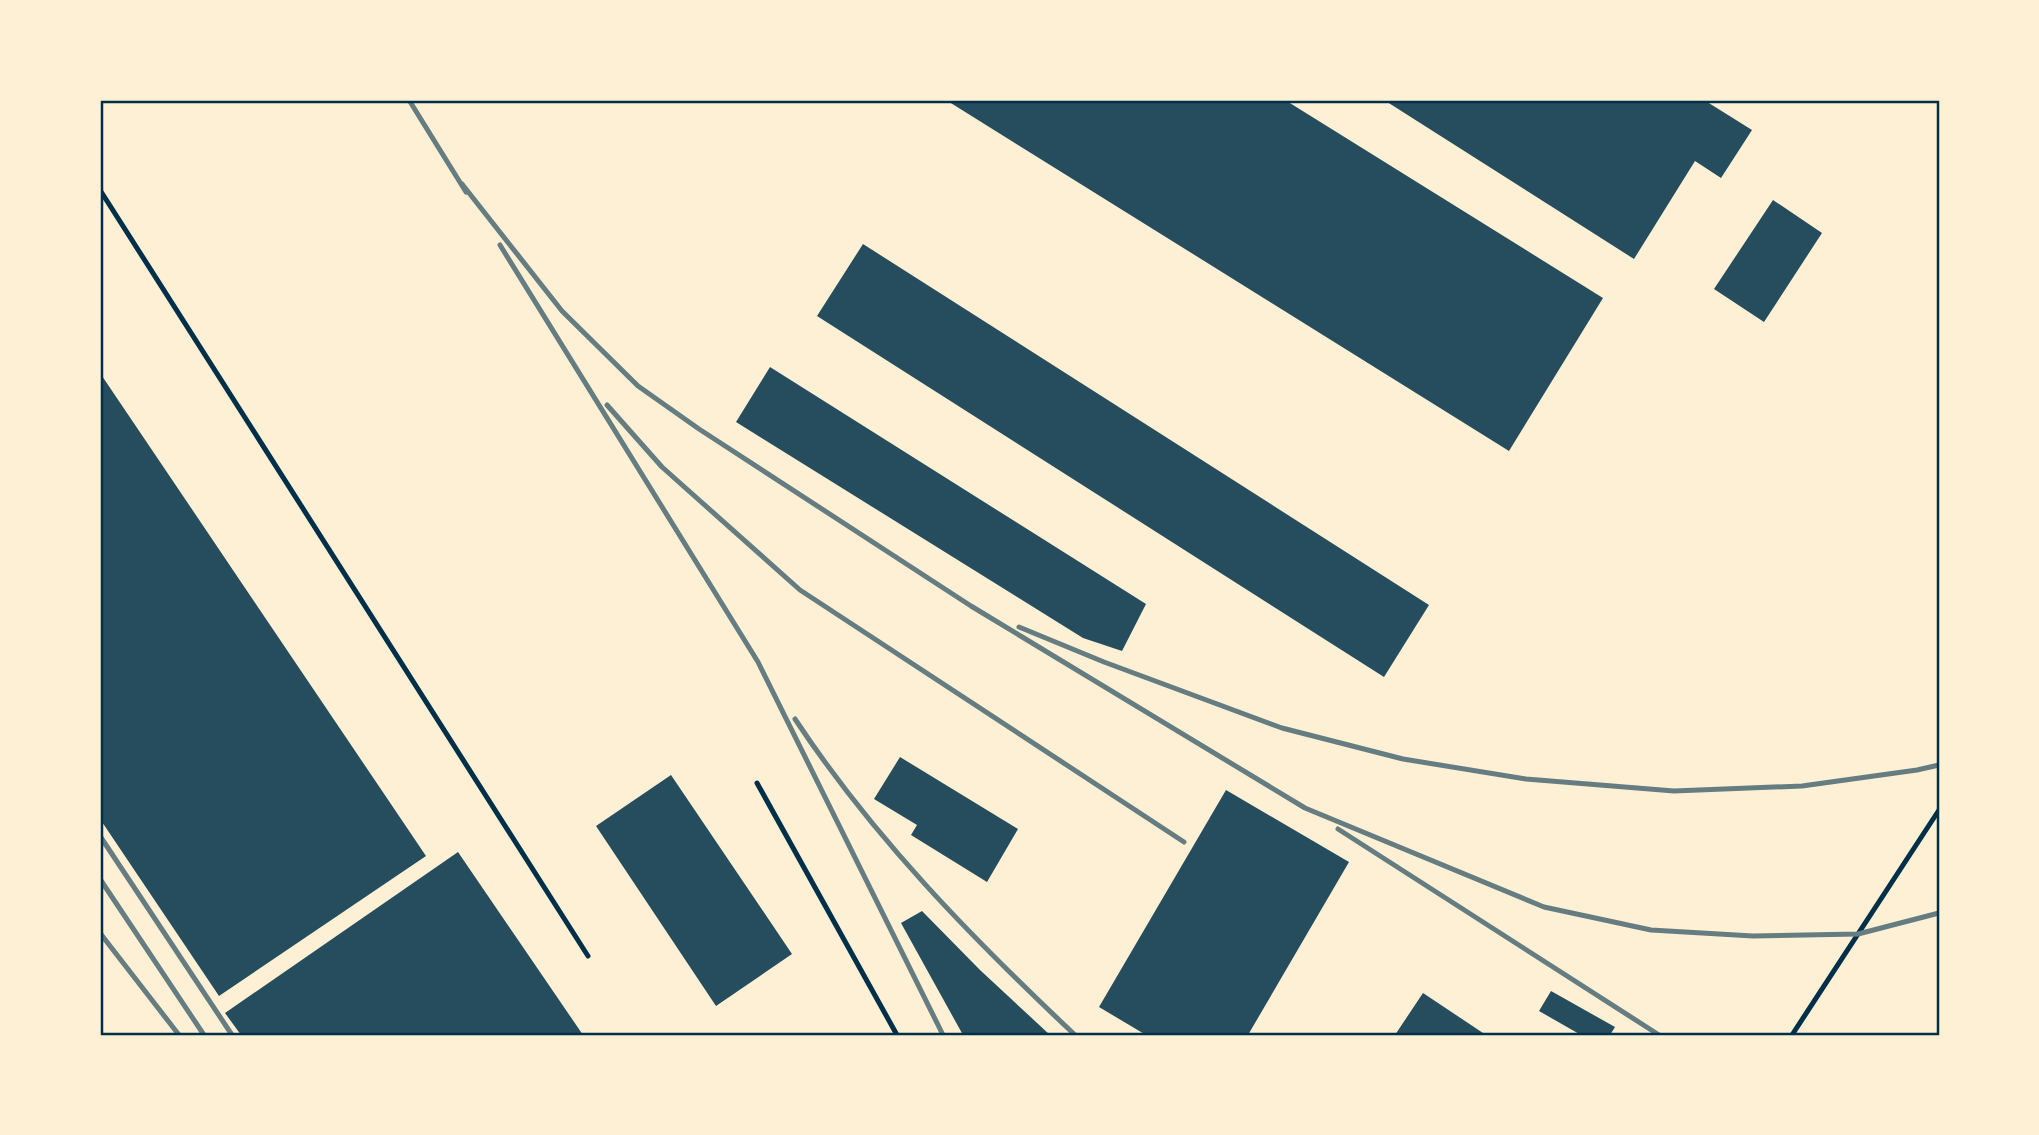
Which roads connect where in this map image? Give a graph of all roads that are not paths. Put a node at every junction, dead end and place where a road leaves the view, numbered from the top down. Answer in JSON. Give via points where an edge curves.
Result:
{"nodes":[{"id":1,"x":100,"y":190,"type":"edge"},
{"id":2,"x":757,"y":783,"type":"dead end"},
{"id":3,"x":1939,"y":810,"type":"edge"},
{"id":4,"x":588,"y":956,"type":"dead end"},
{"id":5,"x":897,"y":1035,"type":"edge"},
{"id":6,"x":1792,"y":1035,"type":"edge"}],
"edges":[{"from":1,"to":4,"type":"lane"},
{"from":2,"to":5,"type":"lane"},
{"from":3,"to":6,"type":"lane"}]}
